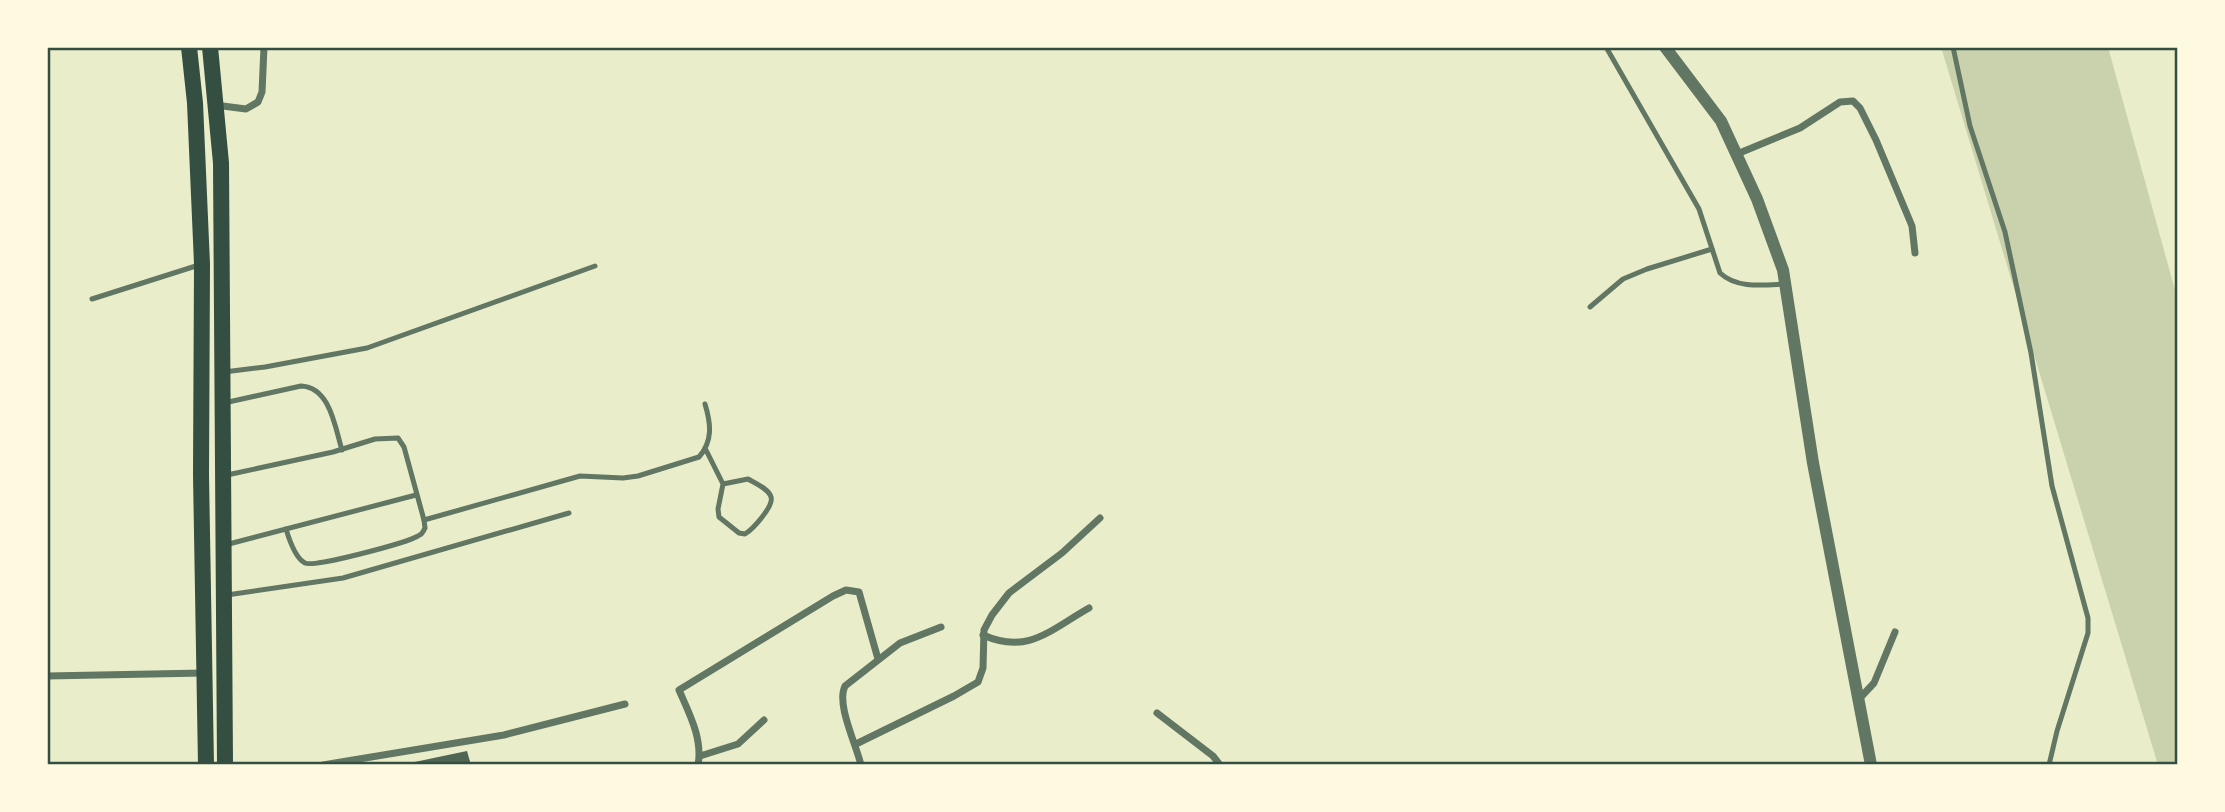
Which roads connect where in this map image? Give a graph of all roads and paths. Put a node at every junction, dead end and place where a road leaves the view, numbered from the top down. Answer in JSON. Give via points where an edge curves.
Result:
{"nodes":[{"id":1,"x":189,"y":47,"type":"edge"},
{"id":2,"x":210,"y":47,"type":"edge"},
{"id":3,"x":264,"y":47,"type":"edge"},
{"id":4,"x":1606,"y":47,"type":"edge"},
{"id":5,"x":1665,"y":47,"type":"edge"},
{"id":6,"x":1953,"y":47,"type":"edge"},
{"id":7,"x":215,"y":105,"type":"junction"},
{"id":8,"x":1737,"y":154,"type":"junction"},
{"id":9,"x":1712,"y":249,"type":"junction"},
{"id":10,"x":1915,"y":253,"type":"dead end"},
{"id":11,"x":202,"y":264,"type":"junction"},
{"id":12,"x":595,"y":266,"type":"dead end"},
{"id":13,"x":1785,"y":284,"type":"junction"},
{"id":14,"x":92,"y":299,"type":"dead end"},
{"id":15,"x":1590,"y":307,"type":"dead end"},
{"id":16,"x":221,"y":372,"type":"junction"},
{"id":17,"x":221,"y":404,"type":"junction"},
{"id":18,"x":705,"y":404,"type":"dead end"},
{"id":19,"x":342,"y":450,"type":"junction"},
{"id":20,"x":706,"y":450,"type":"junction"},
{"id":21,"x":201,"y":475,"type":"junction"},
{"id":22,"x":223,"y":476,"type":"junction"},
{"id":23,"x":723,"y":484,"type":"junction"},
{"id":24,"x":416,"y":495,"type":"junction"},
{"id":25,"x":569,"y":513,"type":"dead end"},
{"id":26,"x":1100,"y":518,"type":"dead end"},
{"id":27,"x":424,"y":520,"type":"junction"},
{"id":28,"x":286,"y":529,"type":"junction"},
{"id":29,"x":222,"y":546,"type":"junction"},
{"id":30,"x":224,"y":595,"type":"junction"},
{"id":31,"x":1089,"y":608,"type":"dead end"},
{"id":32,"x":941,"y":627,"type":"dead end"},
{"id":33,"x":1895,"y":632,"type":"dead end"},
{"id":34,"x":983,"y":635,"type":"junction"},
{"id":35,"x":878,"y":659,"type":"junction"},
{"id":36,"x":205,"y":673,"type":"junction"},
{"id":37,"x":47,"y":676,"type":"edge"},
{"id":38,"x":1859,"y":700,"type":"junction"},
{"id":39,"x":625,"y":704,"type":"dead end"},
{"id":40,"x":1157,"y":713,"type":"dead end"},
{"id":41,"x":764,"y":719,"type":"dead end"},
{"id":42,"x":856,"y":744,"type":"junction"},
{"id":43,"x":700,"y":756,"type":"junction"},
{"id":44,"x":206,"y":765,"type":"edge"},
{"id":45,"x":225,"y":765,"type":"edge"},
{"id":46,"x":323,"y":765,"type":"edge"},
{"id":47,"x":698,"y":765,"type":"edge"},
{"id":48,"x":861,"y":765,"type":"edge"},
{"id":49,"x":1220,"y":765,"type":"edge"},
{"id":50,"x":1871,"y":765,"type":"edge"},
{"id":51,"x":2049,"y":765,"type":"edge"}],
"edges":[{"from":1,"to":11,"type":"highway"},
{"from":2,"to":7,"type":"highway"},
{"from":3,"to":7,"type":"street","via":[[258,102],[246,108]]},
{"from":4,"to":9,"type":"lane","via":[[1699,209]]},
{"from":5,"to":8,"type":"street","via":[[1721,121]]},
{"from":6,"to":51,"type":"lane","via":[[1970,126],[2005,232],[2031,353],[2052,486],[2088,618],[2088,633]]},
{"from":7,"to":16,"type":"highway","via":[[220,163]]},
{"from":8,"to":10,"type":"street","via":[[1800,128],[1840,102],[1853,102],[1876,139],[1912,226]]},
{"from":8,"to":13,"type":"street"},
{"from":9,"to":13,"type":"lane","via":[[1720,273],[1729,280]]},
{"from":9,"to":15,"type":"lane","via":[[1623,279]]},
{"from":11,"to":14,"type":"lane"},
{"from":11,"to":21,"type":"highway"},
{"from":12,"to":16,"type":"lane","via":[[367,348]]},
{"from":13,"to":38,"type":"street","via":[[1813,463]]},
{"from":16,"to":17,"type":"highway"},
{"from":17,"to":19,"type":"lane","via":[[311,387],[327,404]]},
{"from":17,"to":22,"type":"highway"},
{"from":18,"to":20,"type":"lane","via":[[710,432]]},
{"from":19,"to":22,"type":"lane"},
{"from":19,"to":24,"type":"lane","via":[[397,438],[404,447]]},
{"from":20,"to":23,"type":"lane"},
{"from":20,"to":27,"type":"lane","via":[[699,457],[638,476],[580,476]]},
{"from":21,"to":22,"type":"highway"},
{"from":21,"to":36,"type":"highway"},
{"from":22,"to":29,"type":"highway"},
{"from":23,"to":23,"type":"lane","via":[[719,517],[745,534],[772,498],[748,479]]},
{"from":24,"to":27,"type":"lane"},
{"from":24,"to":28,"type":"lane"},
{"from":25,"to":30,"type":"lane","via":[[343,578]]},
{"from":26,"to":34,"type":"street","via":[[1009,593]]},
{"from":27,"to":28,"type":"lane","via":[[424,532],[417,537],[312,565],[301,559]]},
{"from":28,"to":29,"type":"lane"},
{"from":29,"to":30,"type":"highway"},
{"from":30,"to":45,"type":"highway"},
{"from":31,"to":34,"type":"street","via":[[1024,643],[1009,644]]},
{"from":32,"to":35,"type":"street","via":[[900,643]]},
{"from":33,"to":38,"type":"street","via":[[1874,683]]},
{"from":34,"to":42,"type":"street","via":[[978,682]]},
{"from":35,"to":42,"type":"street","via":[[843,690],[843,706]]},
{"from":35,"to":43,"type":"street","via":[[860,594],[843,591],[679,690]]},
{"from":36,"to":37,"type":"street"},
{"from":36,"to":44,"type":"highway"},
{"from":38,"to":50,"type":"street"},
{"from":39,"to":46,"type":"street","via":[[504,735]]},
{"from":40,"to":49,"type":"street"},
{"from":41,"to":43,"type":"street","via":[[738,744]]},
{"from":42,"to":48,"type":"street"},
{"from":43,"to":47,"type":"street"}]}
